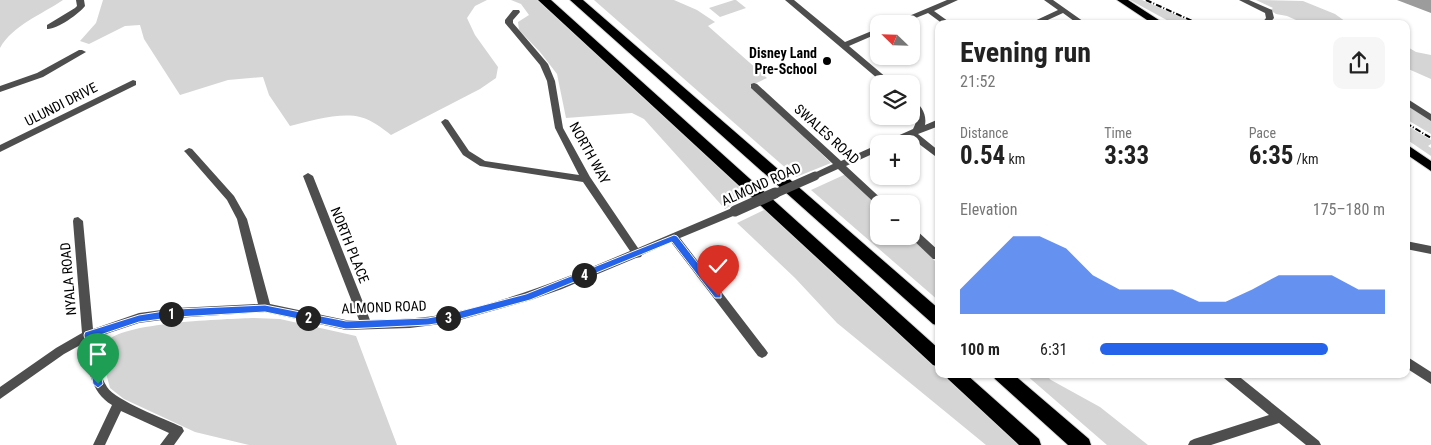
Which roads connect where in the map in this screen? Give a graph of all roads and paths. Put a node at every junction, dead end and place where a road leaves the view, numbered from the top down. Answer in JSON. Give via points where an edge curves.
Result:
{"nodes":[{"id":1,"x":80,"y":0,"type":"edge"},
{"id":2,"x":544,"y":0,"type":"edge"},
{"id":3,"x":576,"y":0,"type":"edge"},
{"id":4,"x":789,"y":0,"type":"edge"},
{"id":5,"x":954,"y":0,"type":"edge"},
{"id":6,"x":1048,"y":0,"type":"edge"},
{"id":7,"x":1122,"y":0,"type":"edge"},
{"id":8,"x":1243,"y":0,"type":"edge"},
{"id":9,"x":928,"y":10,"type":"junction"},
{"id":10,"x":1064,"y":10,"type":"junction"},
{"id":11,"x":516,"y":12,"type":"dead end"},
{"id":12,"x":916,"y":15,"type":"edge"},
{"id":13,"x":942,"y":20,"type":"edge"},
{"id":14,"x":1041,"y":20,"type":"edge"},
{"id":15,"x":1078,"y":20,"type":"edge"},
{"id":16,"x":1152,"y":20,"type":"edge"},
{"id":17,"x":1268,"y":20,"type":"edge"},
{"id":18,"x":50,"y":27,"type":"dead end"},
{"id":19,"x":870,"y":34,"type":"edge"},
{"id":20,"x":843,"y":46,"type":"junction"},
{"id":21,"x":82,"y":52,"type":"dead end"},
{"id":22,"x":879,"y":75,"type":"edge"},
{"id":23,"x":133,"y":83,"type":"dead end"},
{"id":24,"x":754,"y":86,"type":"dead end"},
{"id":25,"x":0,"y":90,"type":"edge"},
{"id":26,"x":1410,"y":104,"type":"edge"},
{"id":27,"x":920,"y":110,"type":"edge"},
{"id":28,"x":1431,"y":118,"type":"edge"},
{"id":29,"x":935,"y":119,"type":"edge"},
{"id":30,"x":445,"y":122,"type":"dead end"},
{"id":31,"x":935,"y":123,"type":"edge"},
{"id":32,"x":918,"y":125,"type":"edge"},
{"id":33,"x":914,"y":132,"type":"junction"},
{"id":34,"x":907,"y":135,"type":"edge"},
{"id":35,"x":0,"y":150,"type":"edge"},
{"id":36,"x":190,"y":151,"type":"dead end"},
{"id":37,"x":870,"y":151,"type":"edge"},
{"id":38,"x":1410,"y":151,"type":"edge"},
{"id":39,"x":935,"y":152,"type":"edge"},
{"id":40,"x":840,"y":164,"type":"junction"},
{"id":41,"x":1431,"y":167,"type":"edge"},
{"id":42,"x":308,"y":176,"type":"dead end"},
{"id":43,"x":586,"y":179,"type":"junction"},
{"id":44,"x":873,"y":195,"type":"edge"},
{"id":45,"x":78,"y":221,"type":"dead end"},
{"id":46,"x":674,"y":238,"type":"junction"},
{"id":47,"x":920,"y":240,"type":"edge"},
{"id":48,"x":1410,"y":246,"type":"edge"},
{"id":49,"x":1431,"y":250,"type":"edge"},
{"id":50,"x":637,"y":254,"type":"junction"},
{"id":51,"x":935,"y":254,"type":"edge"},
{"id":52,"x":265,"y":308,"type":"junction"},
{"id":53,"x":935,"y":315,"type":"edge"},
{"id":54,"x":367,"y":325,"type":"junction"},
{"id":55,"x":89,"y":335,"type":"junction"},
{"id":56,"x":762,"y":353,"type":"dead end"},
{"id":57,"x":935,"y":356,"type":"edge"},
{"id":58,"x":1410,"y":364,"type":"edge"},
{"id":59,"x":958,"y":378,"type":"edge"},
{"id":60,"x":1006,"y":378,"type":"edge"},
{"id":61,"x":1233,"y":378,"type":"edge"},
{"id":62,"x":1431,"y":379,"type":"edge"},
{"id":63,"x":0,"y":394,"type":"edge"},
{"id":64,"x":119,"y":403,"type":"junction"},
{"id":65,"x":1279,"y":417,"type":"junction"},
{"id":66,"x":99,"y":445,"type":"edge"},
{"id":67,"x":166,"y":445,"type":"edge"},
{"id":68,"x":1032,"y":445,"type":"edge"},
{"id":69,"x":1082,"y":445,"type":"edge"},
{"id":70,"x":1194,"y":445,"type":"edge"},
{"id":71,"x":1315,"y":445,"type":"edge"}],
"edges":[{"from":1,"to":18,"type":"street","via":[[78,10]]},
{"from":2,"to":57,"type":"highway"},
{"from":3,"to":53,"type":"highway"},
{"from":4,"to":20,"type":"street"},
{"from":5,"to":9,"type":"street"},
{"from":6,"to":10,"type":"street"},
{"from":7,"to":16,"type":"main road"},
{"from":8,"to":17,"type":"street","via":[[1269,12]]},
{"from":9,"to":12,"type":"street"},
{"from":9,"to":13,"type":"street"},
{"from":10,"to":14,"type":"street"},
{"from":10,"to":15,"type":"street"},
{"from":11,"to":43,"type":"street","name":"NORTH WAY","via":[[510,23],[547,71],[559,128]]},
{"from":19,"to":20,"type":"street"},
{"from":20,"to":22,"type":"street"},
{"from":21,"to":25,"type":"street","via":[[40,75]]},
{"from":23,"to":35,"type":"street","name":"ULUNDI DRIVE"},
{"from":24,"to":40,"type":"street","name":"SWALES ROAD"},
{"from":26,"to":28,"type":"street"},
{"from":27,"to":29,"type":"street"},
{"from":30,"to":43,"type":"street","via":[[466,153],[483,164]]},
{"from":31,"to":33,"type":"street"},
{"from":32,"to":33,"type":"street"},
{"from":33,"to":34,"type":"street"},
{"from":33,"to":39,"type":"street"},
{"from":36,"to":52,"type":"street","via":[[237,207]]},
{"from":37,"to":40,"type":"street","name":"ALMOND ROAD"},
{"from":38,"to":41,"type":"main road"},
{"from":40,"to":44,"type":"street","name":"SWALES ROAD"},
{"from":40,"to":46,"type":"street","name":"ALMOND ROAD","bridge":true},
{"from":42,"to":54,"type":"street","name":"NORTH PLACE"},
{"from":43,"to":50,"type":"street","name":"NORTH WAY"},
{"from":45,"to":55,"type":"street","name":"NYALA ROAD"},
{"from":46,"to":50,"type":"street","name":"ALMOND ROAD"},
{"from":46,"to":56,"type":"street"},
{"from":47,"to":51,"type":"street"},
{"from":48,"to":49,"type":"street"},
{"from":50,"to":54,"type":"street","name":"ALMOND ROAD","via":[[527,297],[482,310],[428,321]]},
{"from":52,"to":54,"type":"street","name":"ALMOND ROAD","via":[[327,322]]},
{"from":52,"to":55,"type":"street","name":"ALMOND ROAD","via":[[158,315],[116,324]]},
{"from":55,"to":63,"type":"street","name":"ALMOND ROAD","via":[[60,351]]},
{"from":55,"to":64,"type":"street","name":"NYALA ROAD","via":[[98,384],[105,395]]},
{"from":58,"to":62,"type":"street"},
{"from":59,"to":68,"type":"highway"},
{"from":60,"to":69,"type":"highway"},
{"from":61,"to":65,"type":"street"},
{"from":64,"to":66,"type":"street"},
{"from":64,"to":67,"type":"street","name":"NYALA ROAD","via":[[178,431]]},
{"from":65,"to":70,"type":"street"},
{"from":65,"to":71,"type":"street"}]}
